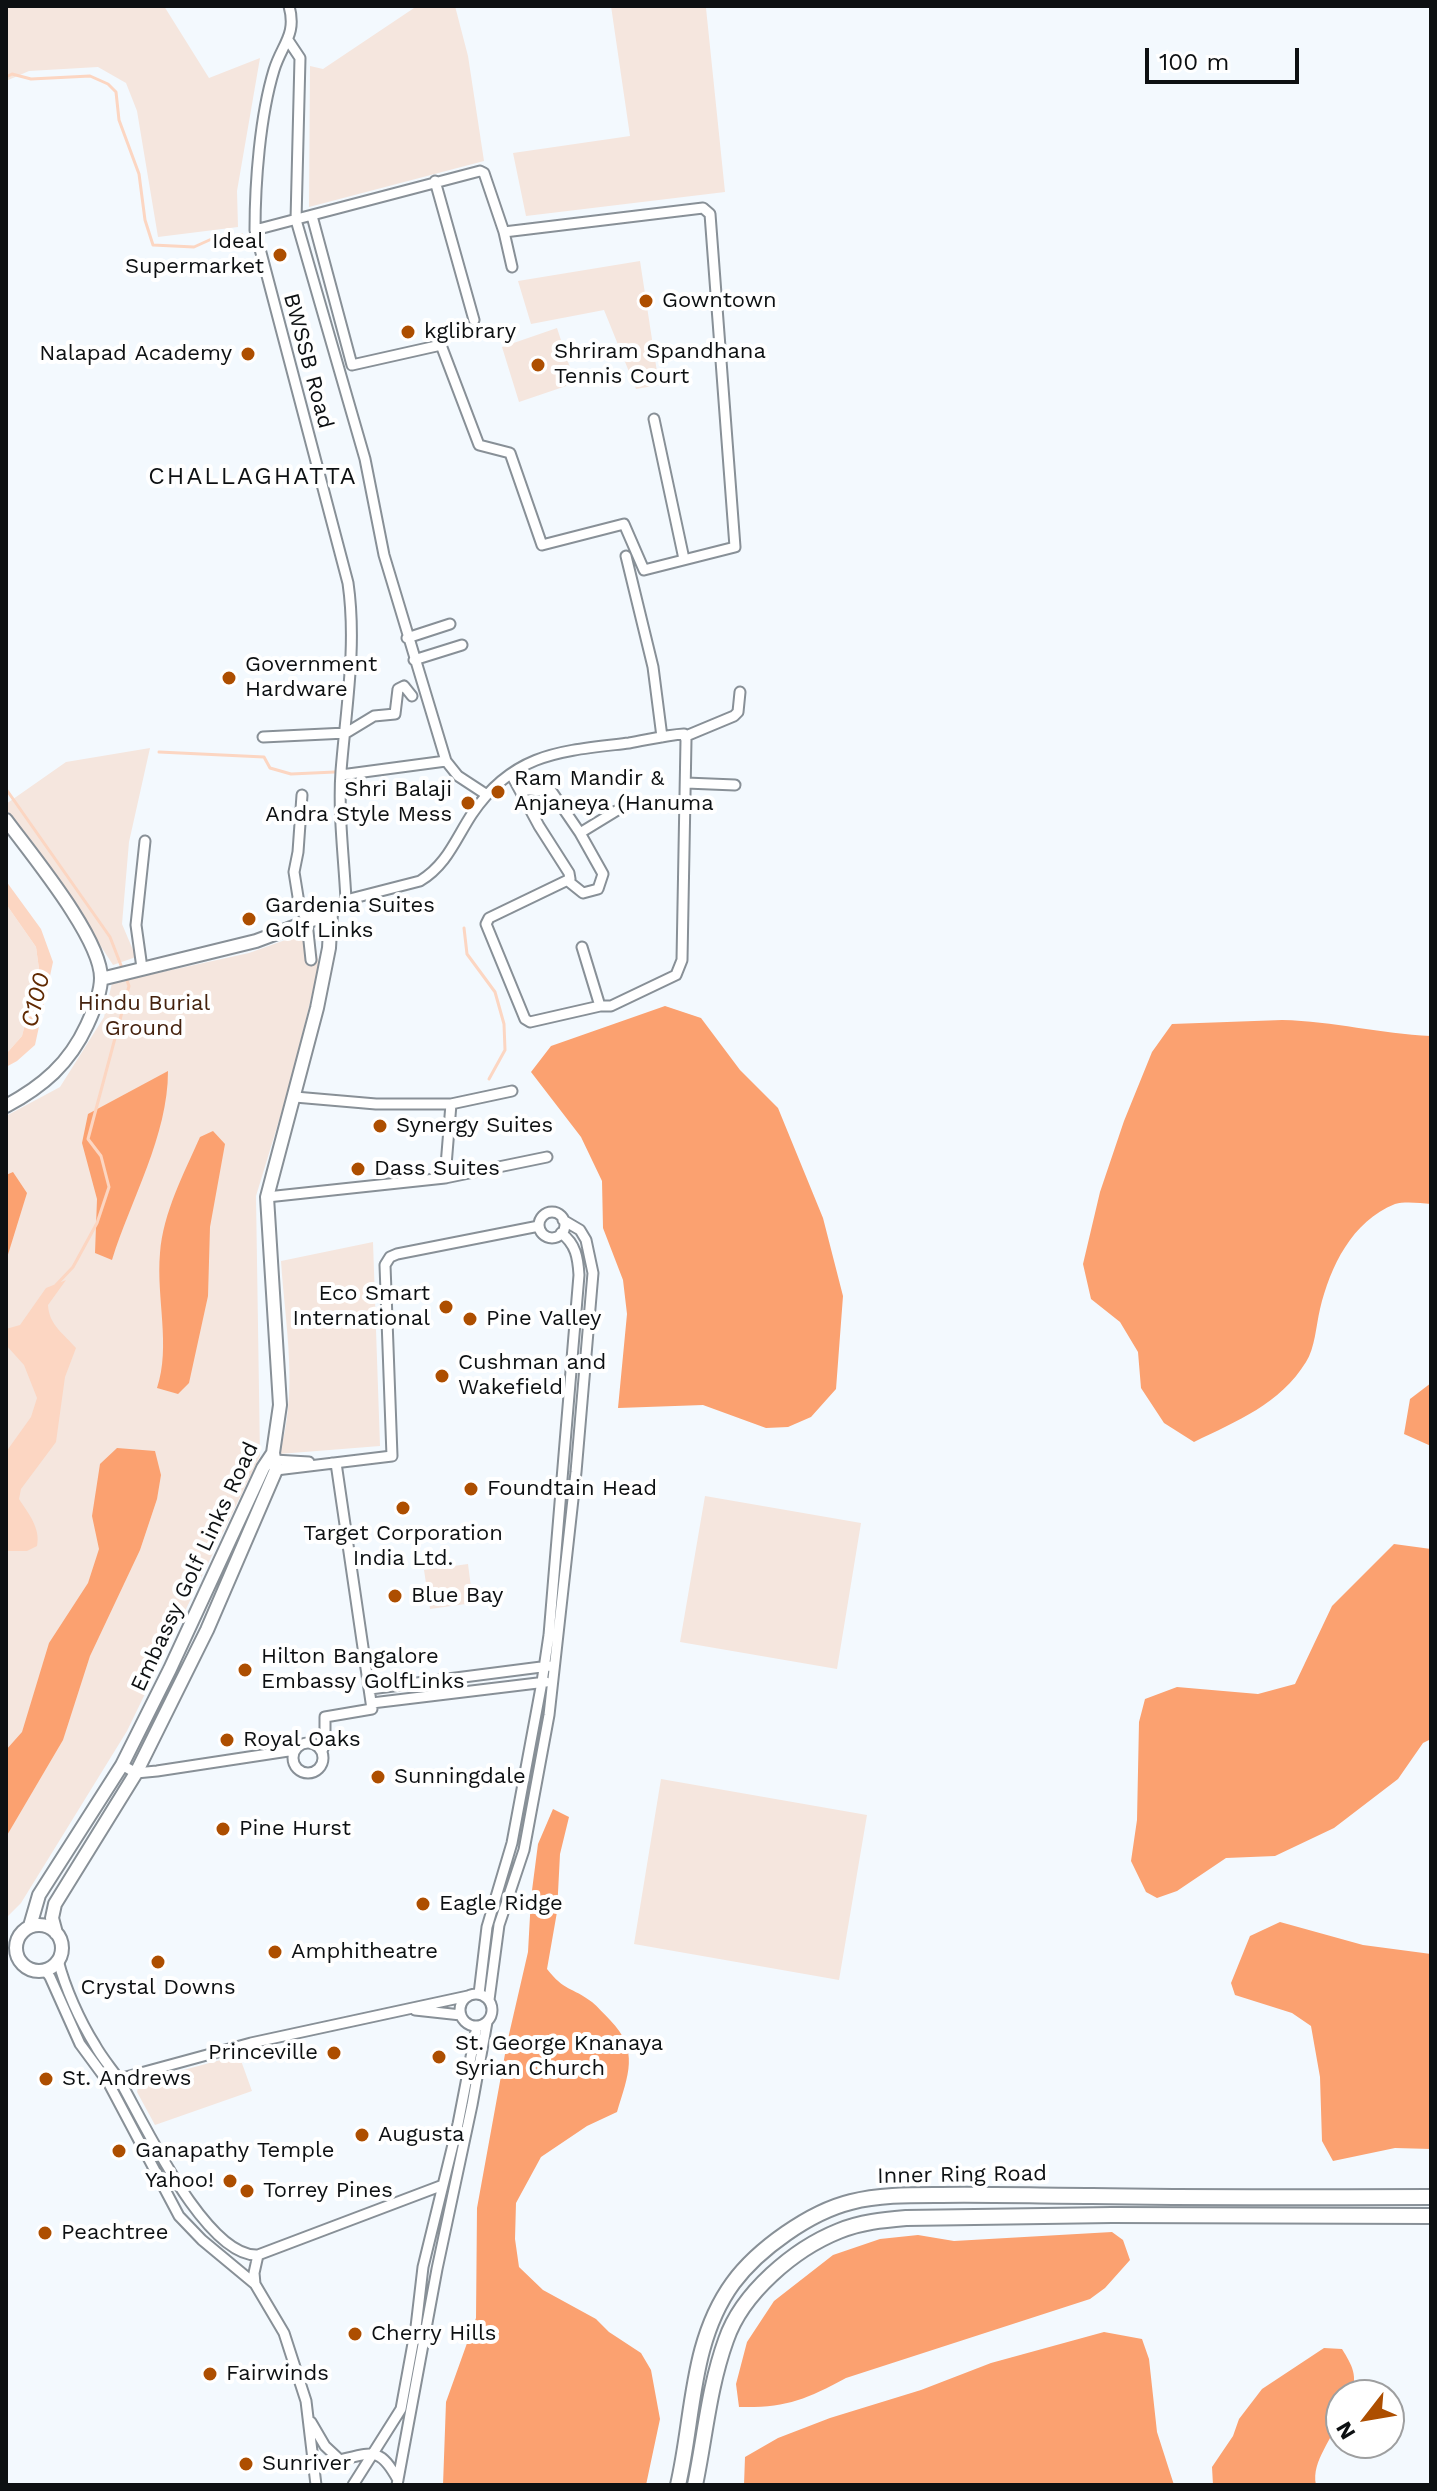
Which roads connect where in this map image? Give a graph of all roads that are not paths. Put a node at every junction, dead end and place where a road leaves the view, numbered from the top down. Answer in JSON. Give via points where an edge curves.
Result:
{"nodes":[{"id":1,"x":289,"y":6,"type":"edge"},
{"id":2,"x":288,"y":40,"type":"junction"},
{"id":3,"x":435,"y":181,"type":"junction"},
{"id":4,"x":312,"y":216,"type":"junction"},
{"id":5,"x":296,"y":220,"type":"junction"},
{"id":6,"x":255,"y":230,"type":"junction"},
{"id":7,"x":504,"y":232,"type":"junction"},
{"id":8,"x":512,"y":267,"type":"dead end"},
{"id":9,"x":474,"y":320,"type":"dead end"},
{"id":10,"x":654,"y":419,"type":"dead end"},
{"id":11,"x":626,"y":556,"type":"dead end"},
{"id":12,"x":684,"y":559,"type":"junction"},
{"id":13,"x":450,"y":624,"type":"dead end"},
{"id":14,"x":407,"y":638,"type":"junction"},
{"id":15,"x":462,"y":645,"type":"dead end"},
{"id":16,"x":414,"y":660,"type":"junction"},
{"id":17,"x":740,"y":692,"type":"dead end"},
{"id":18,"x":412,"y":696,"type":"dead end"},
{"id":19,"x":346,"y":733,"type":"junction"},
{"id":20,"x":686,"y":736,"type":"junction"},
{"id":21,"x":263,"y":737,"type":"dead end"},
{"id":22,"x":662,"y":737,"type":"junction"},
{"id":23,"x":446,"y":761,"type":"junction"},
{"id":24,"x":511,"y":774,"type":"junction"},
{"id":25,"x":341,"y":775,"type":"junction"},
{"id":26,"x":686,"y":783,"type":"junction"},
{"id":27,"x":735,"y":785,"type":"dead end"},
{"id":28,"x":519,"y":789,"type":"junction"},
{"id":29,"x":302,"y":795,"type":"dead end"},
{"id":30,"x":487,"y":795,"type":"junction"},
{"id":31,"x":616,"y":811,"type":"dead end"},
{"id":32,"x":6,"y":820,"type":"edge"},
{"id":33,"x":580,"y":833,"type":"junction"},
{"id":34,"x":145,"y":841,"type":"dead end"},
{"id":35,"x":568,"y":881,"type":"junction"},
{"id":36,"x":346,"y":900,"type":"junction"},
{"id":37,"x":331,"y":913,"type":"junction"},
{"id":38,"x":307,"y":922,"type":"junction"},
{"id":39,"x":582,"y":947,"type":"dead end"},
{"id":40,"x":311,"y":960,"type":"dead end"},
{"id":41,"x":131,"y":971,"type":"junction"},
{"id":42,"x":101,"y":979,"type":"junction"},
{"id":43,"x":600,"y":1006,"type":"junction"},
{"id":44,"x":512,"y":1091,"type":"dead end"},
{"id":45,"x":295,"y":1097,"type":"junction"},
{"id":46,"x":451,"y":1104,"type":"junction"},
{"id":47,"x":6,"y":1106,"type":"edge"},
{"id":48,"x":547,"y":1157,"type":"dead end"},
{"id":49,"x":445,"y":1178,"type":"junction"},
{"id":50,"x":267,"y":1197,"type":"junction"},
{"id":51,"x":563,"y":1220,"type":"junction"},
{"id":52,"x":539,"y":1226,"type":"junction"},
{"id":53,"x":561,"y":1233,"type":"junction"},
{"id":54,"x":272,"y":1463,"type":"junction"},
{"id":55,"x":336,"y":1463,"type":"junction"},
{"id":56,"x":186,"y":1635,"type":"junction"},
{"id":57,"x":201,"y":1641,"type":"junction"},
{"id":58,"x":544,"y":1666,"type":"junction"},
{"id":59,"x":555,"y":1666,"type":"junction"},
{"id":60,"x":542,"y":1682,"type":"junction"},
{"id":61,"x":554,"y":1682,"type":"junction"},
{"id":62,"x":370,"y":1689,"type":"junction"},
{"id":63,"x":372,"y":1703,"type":"junction"},
{"id":64,"x":295,"y":1750,"type":"junction"},
{"id":65,"x":322,"y":1751,"type":"junction"},
{"id":66,"x":122,"y":1765,"type":"junction"},
{"id":67,"x":136,"y":1773,"type":"junction"},
{"id":68,"x":25,"y":1931,"type":"junction"},
{"id":69,"x":56,"y":1933,"type":"junction"},
{"id":70,"x":6,"y":1943,"type":"edge"},
{"id":71,"x":12,"y":1960,"type":"edge"},
{"id":72,"x":58,"y":1960,"type":"junction"},
{"id":73,"x":45,"y":1970,"type":"junction"},
{"id":74,"x":479,"y":1994,"type":"junction"},
{"id":75,"x":468,"y":1996,"type":"junction"},
{"id":76,"x":489,"y":2000,"type":"junction"},
{"id":77,"x":408,"y":2010,"type":"junction"},
{"id":78,"x":461,"y":2015,"type":"junction"},
{"id":79,"x":482,"y":2024,"type":"junction"},
{"id":80,"x":119,"y":2079,"type":"junction"},
{"id":81,"x":108,"y":2082,"type":"junction"},
{"id":82,"x":443,"y":2185,"type":"junction"},
{"id":83,"x":1112,"y":2196,"type":"junction"},
{"id":84,"x":1431,"y":2197,"type":"edge"},
{"id":85,"x":1112,"y":2215,"type":"junction"},
{"id":86,"x":1431,"y":2216,"type":"edge"},
{"id":87,"x":258,"y":2255,"type":"junction"},
{"id":88,"x":255,"y":2284,"type":"junction"},
{"id":89,"x":309,"y":2419,"type":"junction"},
{"id":90,"x":372,"y":2452,"type":"junction"},
{"id":91,"x":398,"y":2482,"type":"edge"},
{"id":92,"x":316,"y":2485,"type":"edge"},
{"id":93,"x":353,"y":2485,"type":"edge"},
{"id":94,"x":678,"y":2485,"type":"edge"},
{"id":95,"x":695,"y":2485,"type":"edge"}],
"edges":[{"from":1,"to":2,"type":"street","name":"BWSSB Road","via":[[293,21]]},
{"from":2,"to":5,"type":"street","via":[[300,58]]},
{"from":2,"to":6,"type":"street","name":"BWSSB Road","via":[[274,69],[263,129]]},
{"from":3,"to":4,"type":"street"},
{"from":3,"to":7,"type":"street","via":[[483,172]]},
{"from":3,"to":9,"type":"street"},
{"from":4,"to":5,"type":"street"},
{"from":4,"to":12,"type":"street","via":[[352,365],[441,345],[479,445],[510,453],[542,545],[623,524],[643,570]]},
{"from":5,"to":6,"type":"street"},
{"from":5,"to":14,"type":"street","via":[[365,459]]},
{"from":6,"to":19,"type":"street","name":"BWSSB Road","via":[[348,583],[353,646]]},
{"from":7,"to":8,"type":"street"},
{"from":7,"to":12,"type":"street","via":[[700,207],[710,214],[735,546]]},
{"from":10,"to":12,"type":"street"},
{"from":11,"to":22,"type":"street","via":[[653,667]]},
{"from":13,"to":14,"type":"street"},
{"from":14,"to":16,"type":"street"},
{"from":15,"to":16,"type":"street"},
{"from":16,"to":23,"type":"street"},
{"from":17,"to":20,"type":"street","via":[[734,716]]},
{"from":18,"to":19,"type":"street","via":[[400,687],[395,714],[367,719]]},
{"from":19,"to":21,"type":"street"},
{"from":19,"to":25,"type":"street","name":"BWSSB Road"},
{"from":20,"to":22,"type":"street"},
{"from":20,"to":26,"type":"street"},
{"from":22,"to":24,"type":"street","via":[[544,755]]},
{"from":23,"to":25,"type":"street"},
{"from":23,"to":30,"type":"street"},
{"from":24,"to":28,"type":"street"},
{"from":24,"to":30,"type":"street"},
{"from":25,"to":36,"type":"street","name":"BWSSB Road"},
{"from":26,"to":27,"type":"street"},
{"from":26,"to":43,"type":"street","via":[[680,969],[639,994]]},
{"from":28,"to":33,"type":"street","via":[[552,792]]},
{"from":28,"to":35,"type":"street","via":[[569,873]]},
{"from":29,"to":38,"type":"street","via":[[294,872]]},
{"from":30,"to":36,"type":"street","via":[[430,876]]},
{"from":31,"to":33,"type":"street"},
{"from":32,"to":42,"type":"street","via":[[65,899],[96,956]]},
{"from":33,"to":35,"type":"street","via":[[602,880],[598,889],[583,893]]},
{"from":34,"to":41,"type":"street"},
{"from":35,"to":43,"type":"street","via":[[486,924],[525,1019]]},
{"from":36,"to":37,"type":"street"},
{"from":37,"to":38,"type":"street"},
{"from":37,"to":45,"type":"street","name":"Embassy Golf Links Road","via":[[324,976]]},
{"from":38,"to":40,"type":"street"},
{"from":38,"to":41,"type":"street","via":[[256,941]]},
{"from":39,"to":43,"type":"street"},
{"from":41,"to":42,"type":"street"},
{"from":42,"to":47,"type":"street","via":[[78,1044],[51,1079]]},
{"from":44,"to":46,"type":"street"},
{"from":45,"to":46,"type":"street"},
{"from":45,"to":50,"type":"street","name":"Embassy Golf Links Road"},
{"from":46,"to":49,"type":"street"},
{"from":48,"to":49,"type":"street"},
{"from":49,"to":50,"type":"street"},
{"from":50,"to":54,"type":"street","name":"Embassy Golf Links Road","via":[[280,1405]]},
{"from":51,"to":52,"type":"street","via":[[546,1213]]},
{"from":51,"to":53,"type":"street"},
{"from":51,"to":59,"type":"street","via":[[586,1240],[593,1273]]},
{"from":52,"to":53,"type":"street","via":[[550,1237]]},
{"from":52,"to":55,"type":"street","via":[[387,1260],[392,1456]]},
{"from":53,"to":58,"type":"street","via":[[575,1249],[579,1275]]},
{"from":54,"to":55,"type":"street"},
{"from":54,"to":56,"type":"street","name":"Embassy Golf Links Road"},
{"from":54,"to":57,"type":"street"},
{"from":55,"to":62,"type":"street"},
{"from":56,"to":57,"type":"street"},
{"from":56,"to":66,"type":"street","name":"Embassy Golf Links Road"},
{"from":57,"to":67,"type":"street"},
{"from":58,"to":59,"type":"street"},
{"from":58,"to":60,"type":"street"},
{"from":58,"to":62,"type":"street"},
{"from":59,"to":61,"type":"street"},
{"from":60,"to":61,"type":"street"},
{"from":60,"to":63,"type":"street"},
{"from":60,"to":74,"type":"street","via":[[512,1843],[487,1927]]},
{"from":61,"to":76,"type":"street","via":[[524,1850],[499,1925]]},
{"from":62,"to":63,"type":"street"},
{"from":63,"to":65,"type":"street","via":[[370,1711],[326,1716]]},
{"from":64,"to":65,"type":"street","via":[[312,1743]]},
{"from":64,"to":65,"type":"street","via":[[296,1768],[308,1774],[323,1765]]},
{"from":64,"to":67,"type":"street"},
{"from":66,"to":67,"type":"street"},
{"from":66,"to":68,"type":"street","name":"Embassy Golf Links Road","via":[[39,1895]]},
{"from":67,"to":69,"type":"street","via":[[55,1904]]},
{"from":68,"to":69,"type":"street","via":[[44,1925]]},
{"from":68,"to":70,"type":"street"},
{"from":68,"to":71,"type":"street"},
{"from":69,"to":72,"type":"street","via":[[61,1946]]},
{"from":71,"to":73,"type":"street"},
{"from":72,"to":73,"type":"street"},
{"from":72,"to":80,"type":"street","via":[[94,2045]]},
{"from":73,"to":81,"type":"street","via":[[80,2044]]},
{"from":74,"to":75,"type":"street"},
{"from":74,"to":76,"type":"street"},
{"from":75,"to":77,"type":"street"},
{"from":75,"to":78,"type":"street"},
{"from":76,"to":79,"type":"street","via":[[492,2012]]},
{"from":77,"to":78,"type":"street"},
{"from":77,"to":80,"type":"street","via":[[251,2043]]},
{"from":78,"to":79,"type":"street","via":[[468,2023]]},
{"from":79,"to":82,"type":"street"},
{"from":79,"to":91,"type":"street","via":[[472,2105]]},
{"from":80,"to":81,"type":"street"},
{"from":80,"to":87,"type":"street","via":[[193,2207],[232,2246]]},
{"from":81,"to":88,"type":"street","via":[[179,2216]]},
{"from":82,"to":87,"type":"street"},
{"from":82,"to":90,"type":"street","via":[[423,2267],[401,2409]]},
{"from":83,"to":84,"type":"main road","name":"Inner Ring Road"},
{"from":83,"to":85,"type":"main road"},
{"from":83,"to":94,"type":"main road","name":"Inner Ring Road","via":[[868,2198],[833,2209],[774,2243],[733,2284],[711,2321],[693,2389]]},
{"from":85,"to":86,"type":"main road","name":"Inner Ring Road"},
{"from":85,"to":95,"type":"main road","name":"Inner Ring Road","via":[[906,2218],[862,2224],[823,2239],[789,2261],[744,2306],[731,2327],[711,2392]]},
{"from":87,"to":88,"type":"street"},
{"from":88,"to":89,"type":"street","via":[[284,2333]]},
{"from":89,"to":90,"type":"street","via":[[340,2460]]},
{"from":89,"to":92,"type":"street"},
{"from":90,"to":91,"type":"street","via":[[387,2460]]},
{"from":90,"to":93,"type":"street"}]}
